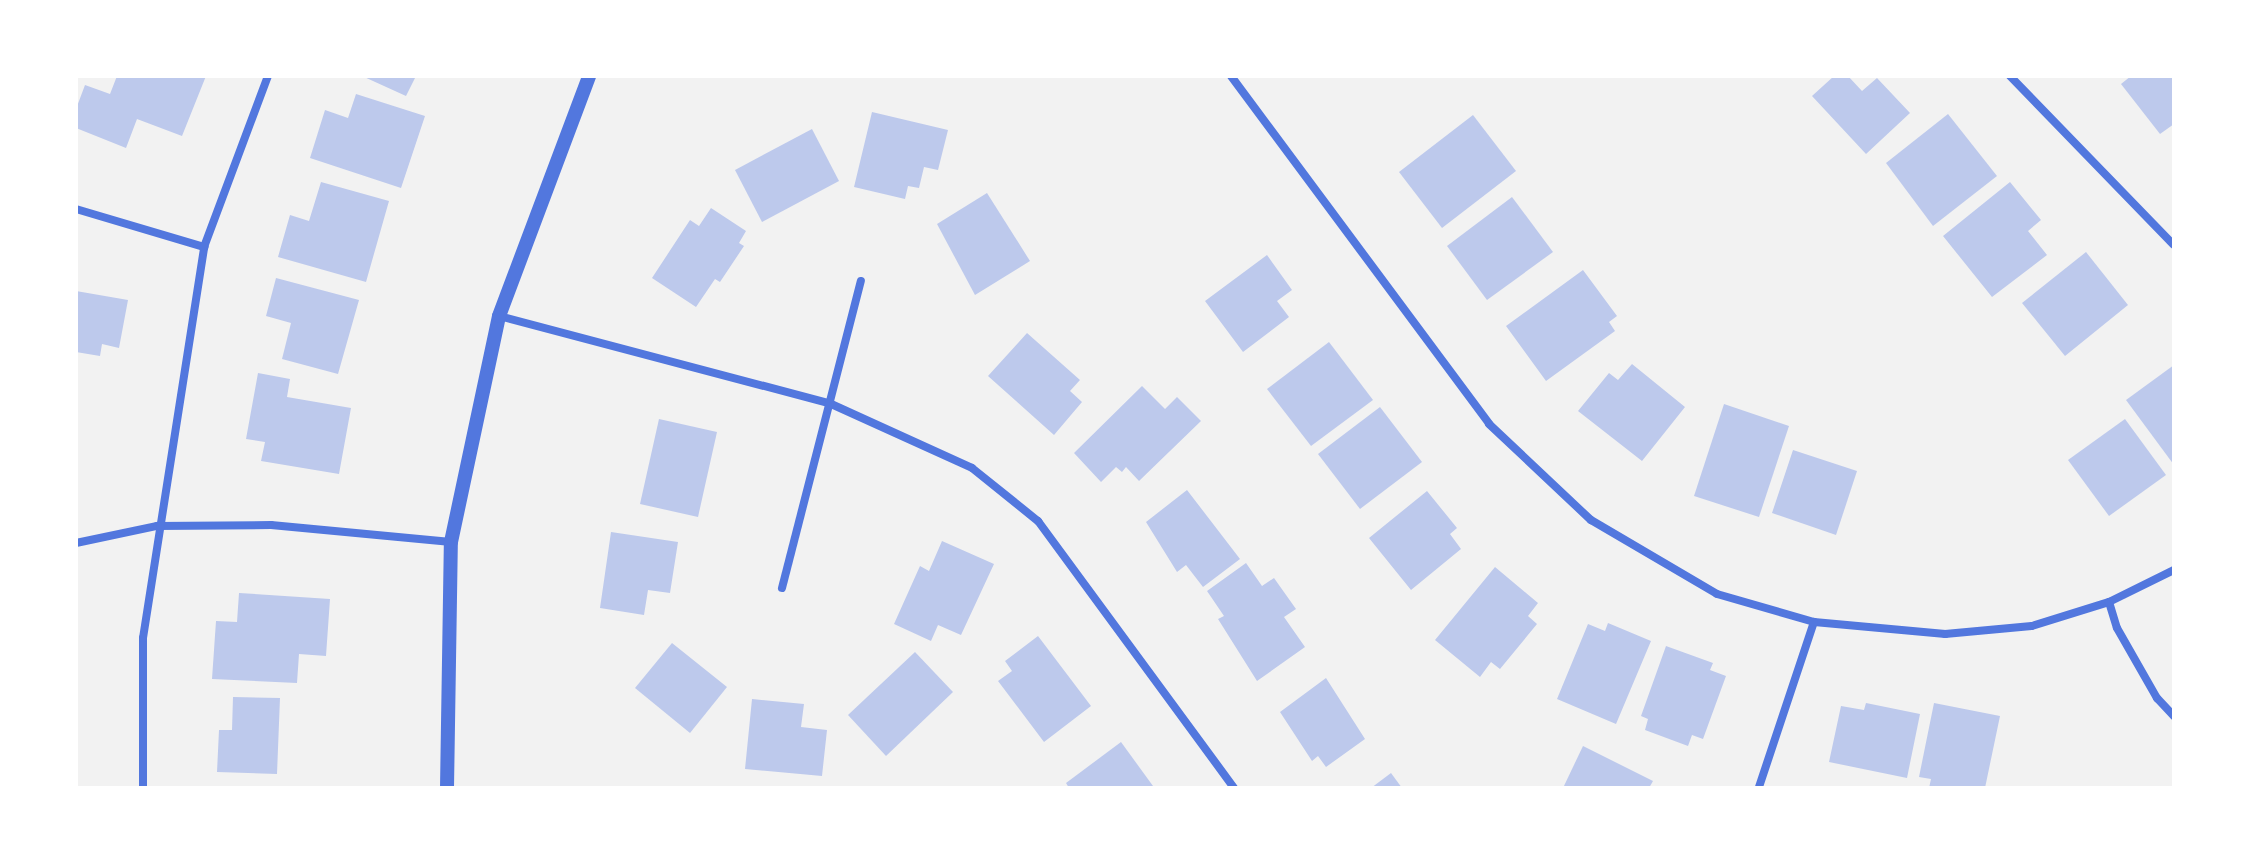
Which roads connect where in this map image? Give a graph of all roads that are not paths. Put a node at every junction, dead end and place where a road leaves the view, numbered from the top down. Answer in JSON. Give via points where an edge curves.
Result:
{"nodes":[{"id":1,"x":268,"y":76,"type":"edge"},
{"id":2,"x":589,"y":76,"type":"edge"},
{"id":3,"x":1231,"y":76,"type":"edge"},
{"id":4,"x":2010,"y":76,"type":"edge"},
{"id":5,"x":76,"y":209,"type":"edge"},
{"id":6,"x":2174,"y":245,"type":"edge"},
{"id":7,"x":204,"y":247,"type":"junction"},
{"id":8,"x":861,"y":281,"type":"dead end"},
{"id":9,"x":499,"y":316,"type":"junction"},
{"id":10,"x":829,"y":403,"type":"junction"},
{"id":11,"x":157,"y":526,"type":"junction"},
{"id":12,"x":451,"y":542,"type":"junction"},
{"id":13,"x":76,"y":543,"type":"edge"},
{"id":14,"x":2174,"y":570,"type":"edge"},
{"id":15,"x":782,"y":588,"type":"dead end"},
{"id":16,"x":2109,"y":602,"type":"junction"},
{"id":17,"x":1814,"y":622,"type":"junction"},
{"id":18,"x":2174,"y":716,"type":"edge"},
{"id":19,"x":1759,"y":787,"type":"edge"},
{"id":20,"x":143,"y":788,"type":"edge"},
{"id":21,"x":447,"y":788,"type":"edge"},
{"id":22,"x":1234,"y":788,"type":"edge"}],
"edges":[{"from":1,"to":7,"type":"street"},
{"from":2,"to":9,"type":"street"},
{"from":3,"to":17,"type":"street","via":[[1489,424],[1591,520],[1717,594]]},
{"from":4,"to":6,"type":"street"},
{"from":5,"to":7,"type":"street"},
{"from":7,"to":11,"type":"street"},
{"from":8,"to":10,"type":"street"},
{"from":9,"to":10,"type":"street"},
{"from":9,"to":12,"type":"street"},
{"from":10,"to":15,"type":"street"},
{"from":10,"to":22,"type":"street","via":[[972,468],[1038,521]]},
{"from":11,"to":12,"type":"street","via":[[271,525]]},
{"from":11,"to":13,"type":"street"},
{"from":11,"to":20,"type":"street","via":[[143,638]]},
{"from":12,"to":21,"type":"street"},
{"from":14,"to":16,"type":"street"},
{"from":16,"to":17,"type":"street","via":[[2032,626],[1945,634]]},
{"from":16,"to":18,"type":"street","via":[[2117,628],[2157,698]]},
{"from":17,"to":19,"type":"street"}]}
